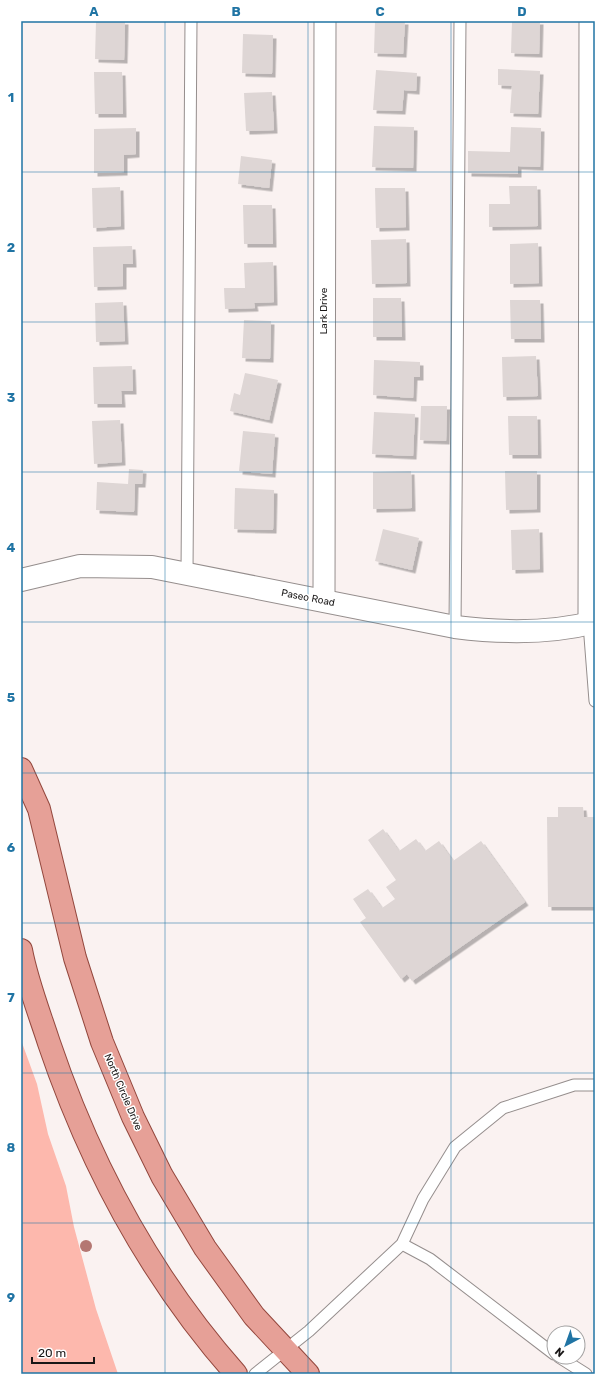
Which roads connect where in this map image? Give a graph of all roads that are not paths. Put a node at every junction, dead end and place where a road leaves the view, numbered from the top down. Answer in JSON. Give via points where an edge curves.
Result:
{"nodes":[{"id":1,"x":191,"y":21,"type":"edge"},
{"id":2,"x":325,"y":21,"type":"edge"},
{"id":3,"x":460,"y":21,"type":"edge"},
{"id":4,"x":590,"y":21,"type":"edge"},
{"id":5,"x":188,"y":573,"type":"junction"},
{"id":6,"x":21,"y":580,"type":"edge"},
{"id":7,"x":324,"y":602,"type":"junction"},
{"id":8,"x":592,"y":623,"type":"edge"},
{"id":9,"x":455,"y":627,"type":"junction"},
{"id":10,"x":595,"y":701,"type":"edge"},
{"id":11,"x":21,"y":769,"type":"edge"},
{"id":12,"x":21,"y":950,"type":"edge"},
{"id":13,"x":595,"y":1085,"type":"edge"},
{"id":14,"x":402,"y":1244,"type":"junction"},
{"id":15,"x":546,"y":1348,"type":"edge"},
{"id":16,"x":286,"y":1350,"type":"junction"},
{"id":17,"x":572,"y":1365,"type":"edge"},
{"id":18,"x":236,"y":1374,"type":"edge"},
{"id":19,"x":255,"y":1374,"type":"edge"},
{"id":20,"x":308,"y":1374,"type":"edge"},
{"id":21,"x":586,"y":1374,"type":"edge"}],
"edges":[{"from":1,"to":5,"type":"lane"},
{"from":2,"to":7,"type":"street","name":"Lark Drive"},
{"from":3,"to":9,"type":"lane"},
{"from":4,"to":8,"type":"street"},
{"from":5,"to":6,"type":"street","name":"Paseo Road","via":[[152,567],[80,566]]},
{"from":5,"to":7,"type":"street","name":"Paseo Road"},
{"from":7,"to":9,"type":"street","name":"Paseo Road"},
{"from":8,"to":9,"type":"street","name":"Paseo Road","via":[[533,632],[486,631]]},
{"from":8,"to":10,"type":"lane"},
{"from":11,"to":16,"type":"main road","name":"North Circle Drive","via":[[39,809],[75,958],[102,1042],[133,1117],[162,1176],[205,1248],[254,1316]]},
{"from":12,"to":18,"type":"main road","via":[[25,972],[54,1059],[84,1136],[114,1197],[158,1272],[209,1344]]},
{"from":13,"to":14,"type":"lane","via":[[574,1085],[503,1108],[473,1132],[455,1147],[423,1199]]},
{"from":14,"to":15,"type":"lane","via":[[430,1259]]},
{"from":14,"to":16,"type":"lane","via":[[310,1331]]},
{"from":16,"to":19,"type":"lane"},
{"from":16,"to":20,"type":"main road","name":"North Circle Drive"},
{"from":17,"to":21,"type":"lane"}]}
